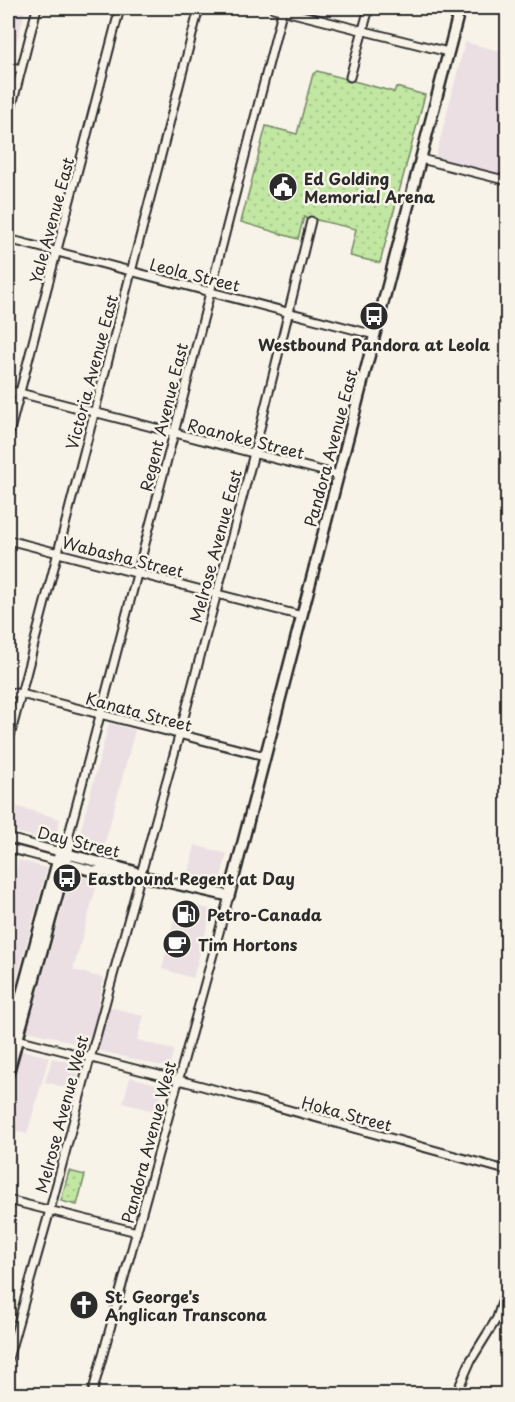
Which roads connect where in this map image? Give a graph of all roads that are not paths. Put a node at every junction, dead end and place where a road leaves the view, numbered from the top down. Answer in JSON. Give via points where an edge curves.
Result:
{"nodes":[{"id":1,"x":37,"y":8,"type":"edge"},
{"id":2,"x":120,"y":8,"type":"edge"},
{"id":3,"x":199,"y":8,"type":"edge"},
{"id":4,"x":273,"y":8,"type":"edge"},
{"id":5,"x":305,"y":8,"type":"edge"},
{"id":6,"x":369,"y":8,"type":"edge"},
{"id":7,"x":460,"y":8,"type":"edge"},
{"id":8,"x":282,"y":9,"type":"edge"},
{"id":9,"x":315,"y":18,"type":"junction"},
{"id":10,"x":363,"y":31,"type":"junction"},
{"id":11,"x":448,"y":52,"type":"junction"},
{"id":12,"x":8,"y":66,"type":"edge"},
{"id":13,"x":21,"y":69,"type":"junction"},
{"id":14,"x":350,"y":77,"type":"dead end"},
{"id":15,"x":8,"y":120,"type":"edge"},
{"id":16,"x":422,"y":159,"type":"junction"},
{"id":17,"x":507,"y":181,"type":"edge"},
{"id":18,"x":311,"y":221,"type":"dead end"},
{"id":19,"x":8,"y":239,"type":"edge"},
{"id":20,"x":56,"y":252,"type":"junction"},
{"id":21,"x":131,"y":272,"type":"junction"},
{"id":22,"x":209,"y":292,"type":"junction"},
{"id":23,"x":288,"y":312,"type":"junction"},
{"id":24,"x":375,"y":335,"type":"junction"},
{"id":25,"x":8,"y":390,"type":"edge"},
{"id":26,"x":20,"y":393,"type":"junction"},
{"id":27,"x":94,"y":412,"type":"junction"},
{"id":28,"x":174,"y":433,"type":"junction"},
{"id":29,"x":8,"y":438,"type":"edge"},
{"id":30,"x":253,"y":453,"type":"junction"},
{"id":31,"x":338,"y":475,"type":"junction"},
{"id":32,"x":8,"y":540,"type":"edge"},
{"id":33,"x":56,"y":553,"type":"junction"},
{"id":34,"x":136,"y":574,"type":"junction"},
{"id":35,"x":216,"y":594,"type":"junction"},
{"id":36,"x":302,"y":616,"type":"junction"},
{"id":37,"x":8,"y":692,"type":"edge"},
{"id":38,"x":21,"y":694,"type":"junction"},
{"id":39,"x":100,"y":714,"type":"junction"},
{"id":40,"x":179,"y":736,"type":"junction"},
{"id":41,"x":8,"y":744,"type":"edge"},
{"id":42,"x":265,"y":756,"type":"junction"},
{"id":43,"x":8,"y":838,"type":"edge"},
{"id":44,"x":8,"y":848,"type":"edge"},
{"id":45,"x":63,"y":858,"type":"junction"},
{"id":46,"x":141,"y":876,"type":"junction"},
{"id":47,"x":229,"y":896,"type":"junction"},
{"id":48,"x":10,"y":1039,"type":"edge"},
{"id":49,"x":90,"y":1058,"type":"junction"},
{"id":50,"x":8,"y":1074,"type":"edge"},
{"id":51,"x":179,"y":1081,"type":"junction"},
{"id":52,"x":507,"y":1172,"type":"edge"},
{"id":53,"x":8,"y":1200,"type":"edge"},
{"id":54,"x":50,"y":1210,"type":"junction"},
{"id":55,"x":137,"y":1232,"type":"junction"},
{"id":56,"x":507,"y":1283,"type":"edge"},
{"id":57,"x":8,"y":1359,"type":"edge"},
{"id":58,"x":92,"y":1395,"type":"edge"},
{"id":59,"x":456,"y":1395,"type":"edge"}],
"edges":[{"from":1,"to":13,"type":"street"},
{"from":2,"to":20,"type":"street","name":"Yale Avenue East"},
{"from":3,"to":21,"type":"street","name":"Victoria Avenue East"},
{"from":4,"to":8,"type":"street"},
{"from":5,"to":9,"type":"street"},
{"from":6,"to":10,"type":"street"},
{"from":7,"to":11,"type":"main road","name":"Pandora Avenue East"},
{"from":8,"to":9,"type":"street"},
{"from":8,"to":22,"type":"street","name":"Regent Avenue East"},
{"from":9,"to":10,"type":"street"},
{"from":10,"to":11,"type":"street"},
{"from":10,"to":14,"type":"street"},
{"from":11,"to":16,"type":"main road","name":"Pandora Avenue East"},
{"from":12,"to":13,"type":"street"},
{"from":13,"to":15,"type":"street"},
{"from":16,"to":17,"type":"street"},
{"from":16,"to":24,"type":"main road","name":"Pandora Avenue East"},
{"from":18,"to":23,"type":"street","name":"Melrose Avenue East"},
{"from":19,"to":20,"type":"street","name":"Leola Street"},
{"from":20,"to":21,"type":"street","name":"Leola Street"},
{"from":20,"to":26,"type":"street","name":"Yale Avenue East"},
{"from":21,"to":22,"type":"street","name":"Leola Street"},
{"from":21,"to":27,"type":"street","name":"Victoria Avenue East"},
{"from":22,"to":23,"type":"street","name":"Leola Street"},
{"from":22,"to":28,"type":"street","name":"Regent Avenue East"},
{"from":23,"to":24,"type":"street","name":"Leola Street"},
{"from":23,"to":30,"type":"street","name":"Melrose Avenue East"},
{"from":24,"to":31,"type":"main road","name":"Pandora Avenue East"},
{"from":25,"to":26,"type":"street","name":"Roanoke Street"},
{"from":26,"to":27,"type":"street","name":"Roanoke Street"},
{"from":26,"to":29,"type":"street","name":"Yale Avenue East"},
{"from":27,"to":28,"type":"street","name":"Roanoke Street"},
{"from":27,"to":33,"type":"street","name":"Victoria Avenue East"},
{"from":28,"to":30,"type":"street","name":"Roanoke Street"},
{"from":28,"to":34,"type":"street","name":"Regent Avenue East"},
{"from":30,"to":31,"type":"street","name":"Roanoke Street"},
{"from":30,"to":35,"type":"street","name":"Melrose Avenue East"},
{"from":31,"to":36,"type":"main road","name":"Pandora Avenue East"},
{"from":32,"to":33,"type":"street","name":"Wabasha Street"},
{"from":33,"to":34,"type":"street","name":"Wabasha Street"},
{"from":33,"to":38,"type":"street","name":"Victoria Avenue East"},
{"from":34,"to":35,"type":"street","name":"Wabasha Street"},
{"from":34,"to":39,"type":"street","name":"Regent Avenue East"},
{"from":35,"to":36,"type":"street","name":"Wabasha Street"},
{"from":35,"to":40,"type":"street","name":"Melrose Avenue East"},
{"from":36,"to":42,"type":"main road","name":"Pandora Avenue East"},
{"from":37,"to":38,"type":"street","name":"Kanata Street"},
{"from":38,"to":39,"type":"street","name":"Kanata Street"},
{"from":38,"to":41,"type":"street","name":"Victoria Avenue East"},
{"from":39,"to":40,"type":"street","name":"Kanata Street"},
{"from":39,"to":45,"type":"street","name":"Regent Avenue East","via":[[69,834],[71,843]]},
{"from":40,"to":42,"type":"street","name":"Kanata Street"},
{"from":40,"to":46,"type":"street","name":"Melrose Avenue East"},
{"from":42,"to":47,"type":"main road","name":"Pandora Avenue East"},
{"from":43,"to":45,"type":"street","name":"Day Street"},
{"from":44,"to":45,"type":"street","name":"Day Street"},
{"from":45,"to":46,"type":"main road","name":"Day Street","via":[[133,871]]},
{"from":45,"to":48,"type":"main road"},
{"from":46,"to":47,"type":"main road","name":"Day Street"},
{"from":46,"to":49,"type":"street","name":"Melrose Avenue West"},
{"from":47,"to":51,"type":"street","name":"Pandora Avenue West"},
{"from":48,"to":49,"type":"street","name":"Hoka Street"},
{"from":48,"to":50,"type":"main road"},
{"from":49,"to":51,"type":"street","name":"Hoka Street"},
{"from":49,"to":54,"type":"street","name":"Melrose Avenue West"},
{"from":51,"to":52,"type":"street","name":"Hoka Street"},
{"from":51,"to":55,"type":"street","name":"Pandora Avenue West"},
{"from":53,"to":54,"type":"street"},
{"from":54,"to":55,"type":"street"},
{"from":54,"to":57,"type":"street","name":"Melrose Avenue West"},
{"from":55,"to":58,"type":"street","name":"Pandora Avenue West"},
{"from":56,"to":59,"type":"street","via":[[497,1318],[471,1360]]}]}
